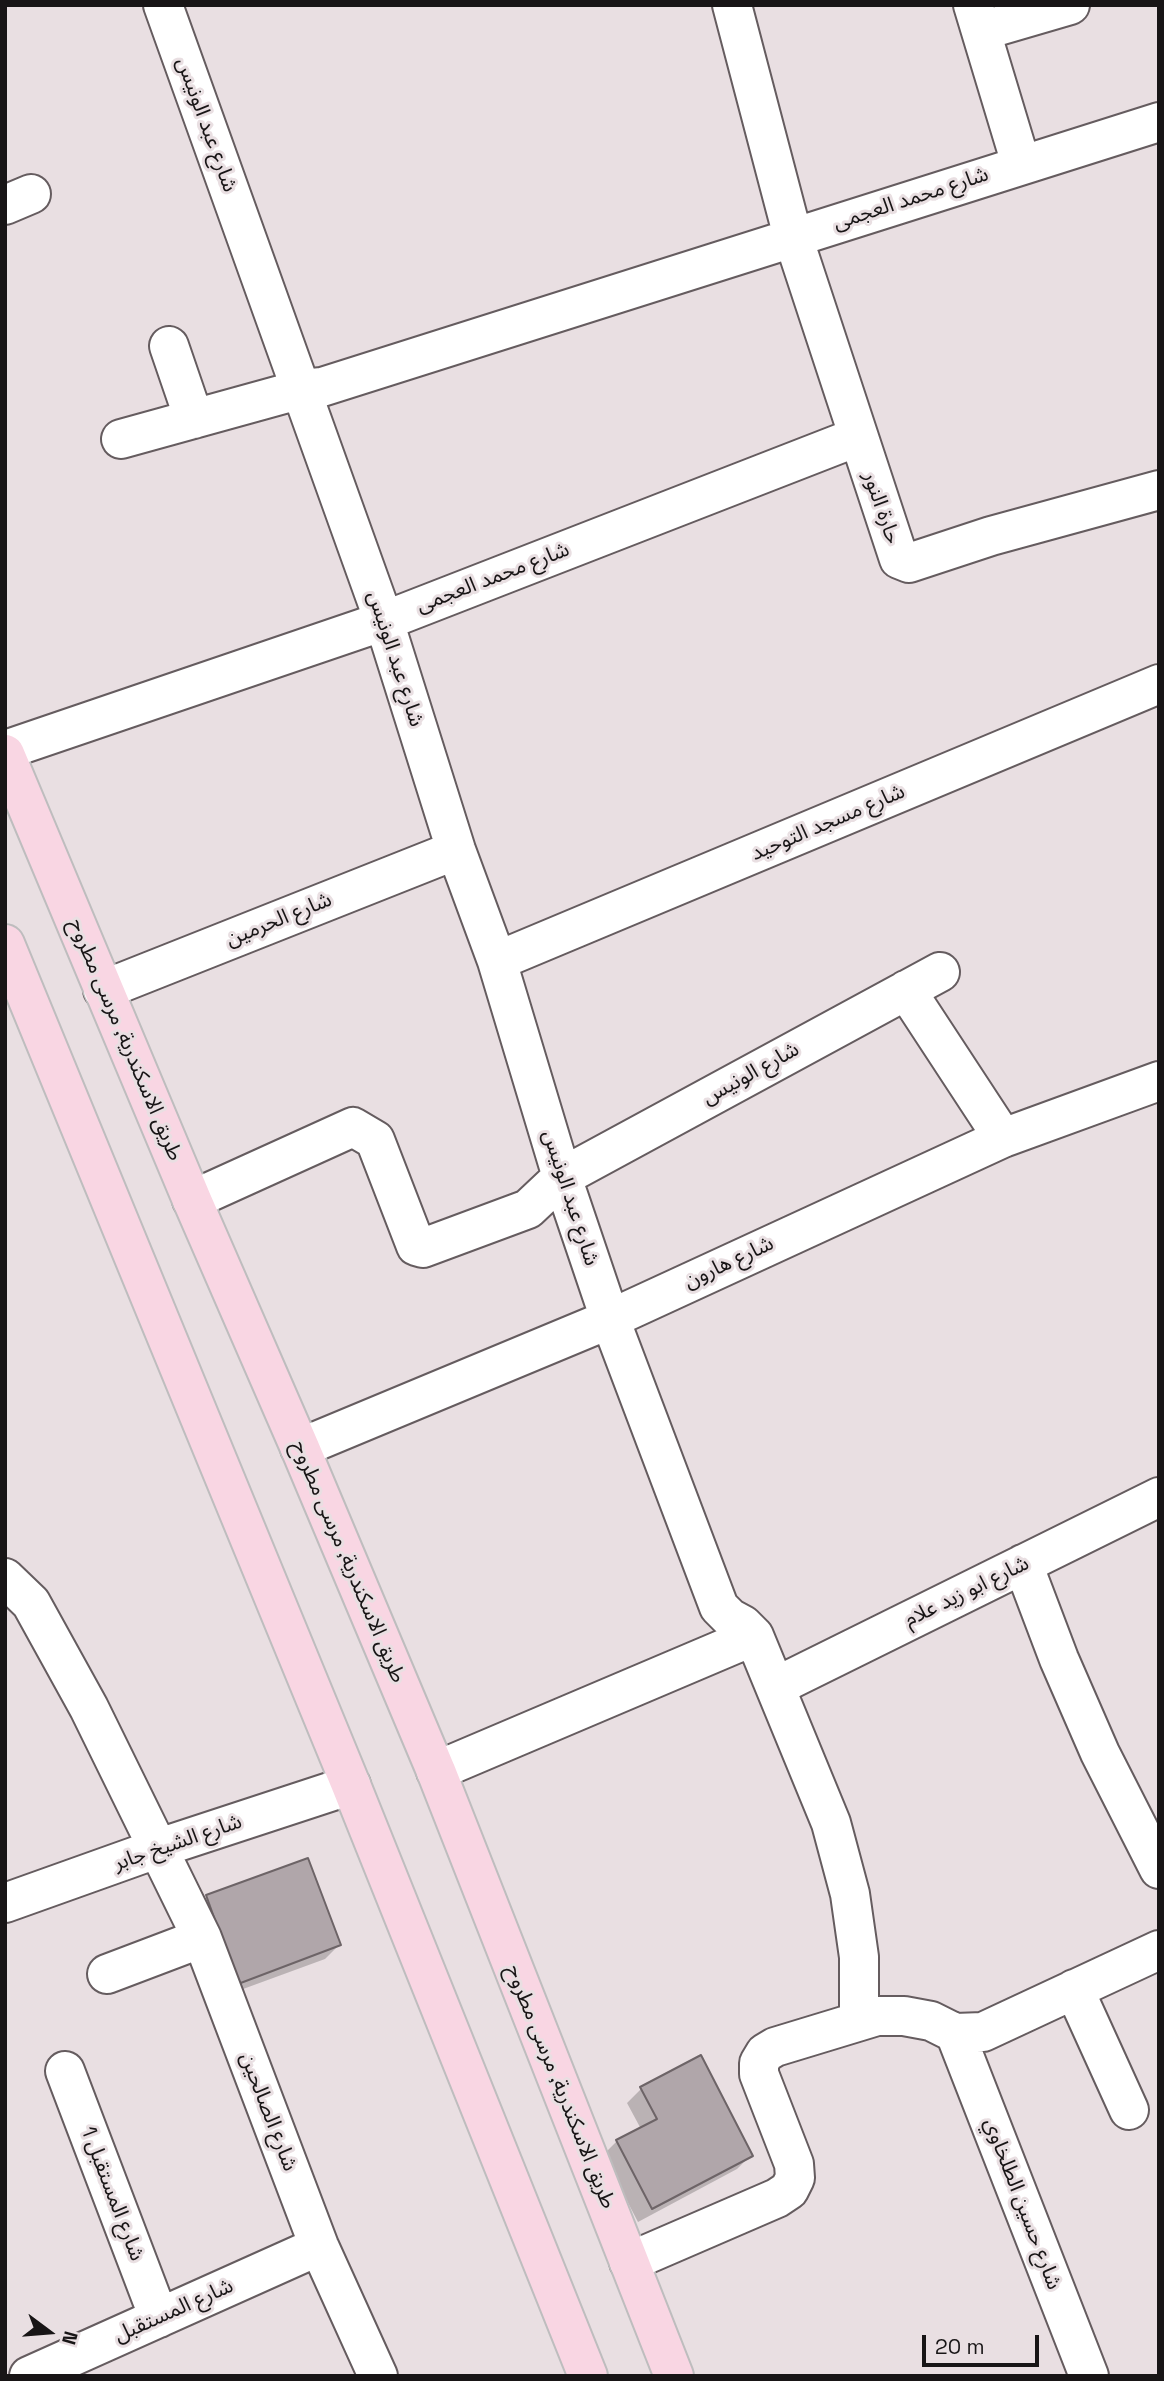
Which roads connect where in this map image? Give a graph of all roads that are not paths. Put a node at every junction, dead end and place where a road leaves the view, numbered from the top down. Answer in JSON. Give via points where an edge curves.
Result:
{"nodes":[{"id":1,"x":163,"y":5,"type":"edge"},
{"id":2,"x":732,"y":5,"type":"edge"},
{"id":3,"x":1070,"y":5,"type":"edge"},
{"id":4,"x":977,"y":18,"type":"edge"},
{"id":5,"x":1159,"y":122,"type":"edge"},
{"id":6,"x":1021,"y":164,"type":"junction"},
{"id":7,"x":793,"y":237,"type":"junction"},
{"id":8,"x":169,"y":346,"type":"dead end"},
{"id":9,"x":302,"y":389,"type":"junction"},
{"id":10,"x":194,"y":419,"type":"junction"},
{"id":11,"x":857,"y":437,"type":"junction"},
{"id":12,"x":121,"y":439,"type":"dead end"},
{"id":13,"x":1159,"y":489,"type":"edge"},
{"id":14,"x":384,"y":621,"type":"junction"},
{"id":15,"x":1159,"y":684,"type":"edge"},
{"id":16,"x":5,"y":752,"type":"edge"},
{"id":17,"x":456,"y":850,"type":"junction"},
{"id":18,"x":5,"y":944,"type":"edge"},
{"id":19,"x":497,"y":961,"type":"junction"},
{"id":20,"x":940,"y":972,"type":"dead end"},
{"id":21,"x":103,"y":990,"type":"junction"},
{"id":22,"x":906,"y":990,"type":"junction"},
{"id":23,"x":1159,"y":1082,"type":"edge"},
{"id":24,"x":1003,"y":1138,"type":"junction"},
{"id":25,"x":562,"y":1177,"type":"junction"},
{"id":26,"x":192,"y":1200,"type":"junction"},
{"id":27,"x":610,"y":1319,"type":"junction"},
{"id":28,"x":300,"y":1448,"type":"junction"},
{"id":29,"x":1155,"y":1510,"type":"edge"},
{"id":30,"x":1023,"y":1564,"type":"junction"},
{"id":31,"x":5,"y":1578,"type":"edge"},
{"id":32,"x":754,"y":1636,"type":"junction"},
{"id":33,"x":775,"y":1687,"type":"junction"},
{"id":34,"x":436,"y":1771,"type":"junction"},
{"id":35,"x":351,"y":1786,"type":"junction"},
{"id":36,"x":159,"y":1848,"type":"junction"},
{"id":37,"x":1159,"y":1869,"type":"edge"},
{"id":38,"x":5,"y":1903,"type":"edge"},
{"id":39,"x":202,"y":1938,"type":"junction"},
{"id":40,"x":1159,"y":1950,"type":"edge"},
{"id":41,"x":107,"y":1974,"type":"dead end"},
{"id":42,"x":1074,"y":1989,"type":"junction"},
{"id":43,"x":859,"y":2021,"type":"junction"},
{"id":44,"x":955,"y":2033,"type":"junction"},
{"id":45,"x":65,"y":2071,"type":"dead end"},
{"id":46,"x":1129,"y":2110,"type":"dead end"},
{"id":47,"x":319,"y":2246,"type":"junction"},
{"id":48,"x":629,"y":2262,"type":"junction"},
{"id":49,"x":159,"y":2318,"type":"junction"},
{"id":50,"x":46,"y":2372,"type":"edge"},
{"id":51,"x":583,"y":2374,"type":"edge"},
{"id":52,"x":378,"y":2376,"type":"edge"},
{"id":53,"x":674,"y":2376,"type":"edge"},
{"id":54,"x":1089,"y":2376,"type":"edge"}],
"edges":[{"from":1,"to":9,"type":"street","name":"شارع عبد الونيس"},
{"from":2,"to":7,"type":"street","name":"حارة النور"},
{"from":3,"to":4,"type":"street"},
{"from":4,"to":6,"type":"street"},
{"from":5,"to":6,"type":"street","name":"شارع محمد العجمى"},
{"from":6,"to":7,"type":"street","name":"شارع محمد العجمى"},
{"from":7,"to":9,"type":"street","name":"شارع محمد العجمى","via":[[322,387]]},
{"from":7,"to":11,"type":"street","name":"حارة النور"},
{"from":8,"to":10,"type":"street"},
{"from":9,"to":10,"type":"street","name":"شارع محمد العجمى"},
{"from":9,"to":14,"type":"street","name":"شارع عبد الونيس"},
{"from":10,"to":12,"type":"street","name":"شارع محمد العجمى"},
{"from":11,"to":13,"type":"street","name":"حارة النور","via":[[897,556],[905,563]]},
{"from":11,"to":14,"type":"street","name":"شارع محمد العجمى"},
{"from":14,"to":16,"type":"street","name":"شارع محمد العجمى"},
{"from":14,"to":17,"type":"street","name":"شارع عبد الونيس"},
{"from":15,"to":19,"type":"street","name":"شارع مسجد التوحيد"},
{"from":16,"to":21,"type":"main road","name":"طريق الاسكندرية, مرسى مطروح"},
{"from":17,"to":19,"type":"street","name":"شارع عبد الونيس"},
{"from":17,"to":21,"type":"street","name":"شارع الحرمين"},
{"from":18,"to":35,"type":"main road"},
{"from":19,"to":25,"type":"street","name":"شارع عبد الونيس"},
{"from":20,"to":22,"type":"street","name":"شارع الونيس"},
{"from":21,"to":26,"type":"main road","name":"طريق الاسكندرية, مرسى مطروح"},
{"from":22,"to":24,"type":"street"},
{"from":22,"to":25,"type":"street","name":"شارع الونيس"},
{"from":23,"to":24,"type":"street","name":"شارع هارون"},
{"from":24,"to":27,"type":"street","name":"شارع هارون"},
{"from":25,"to":26,"type":"street","name":"شارع الونيس","via":[[528,1209],[419,1248],[375,1140],[353,1127]]},
{"from":25,"to":27,"type":"street","name":"شارع عبد الونيس"},
{"from":26,"to":28,"type":"main road","name":"طريق الاسكندرية, مرسى مطروح"},
{"from":27,"to":28,"type":"street","name":"شارع هارون"},
{"from":27,"to":32,"type":"street","name":"شارع عبد الونيس","via":[[719,1607]]},
{"from":28,"to":34,"type":"main road","name":"طريق الاسكندرية, مرسى مطروح"},
{"from":29,"to":30,"type":"street","name":"شارع ابو زيد علام"},
{"from":30,"to":33,"type":"street","name":"شارع ابو زيد علام"},
{"from":30,"to":37,"type":"street","via":[[1100,1753]]},
{"from":31,"to":36,"type":"street","name":"شارع الصالحين","via":[[31,1603]]},
{"from":32,"to":33,"type":"street"},
{"from":32,"to":34,"type":"street"},
{"from":33,"to":43,"type":"street","via":[[831,1823],[850,1894],[859,1957]]},
{"from":34,"to":48,"type":"main road","name":"طريق الاسكندرية, مرسى مطروح"},
{"from":35,"to":36,"type":"street","name":"شارع الشيخ جابر"},
{"from":35,"to":51,"type":"main road"},
{"from":36,"to":38,"type":"street","name":"شارع الشيخ جابر"},
{"from":36,"to":39,"type":"street","name":"شارع الصالحين"},
{"from":39,"to":41,"type":"street"},
{"from":39,"to":47,"type":"street","name":"شارع الصالحين"},
{"from":40,"to":42,"type":"street"},
{"from":42,"to":44,"type":"street","via":[[983,2032]]},
{"from":42,"to":46,"type":"street"},
{"from":43,"to":44,"type":"street","via":[[904,2016],[931,2021]]},
{"from":43,"to":48,"type":"street","via":[[775,2047],[759,2063],[759,2074],[794,2164],[789,2190]]},
{"from":44,"to":54,"type":"street","name":"شارع حسين الطلخاوي"},
{"from":45,"to":49,"type":"street","name":"شارع المستقبل 1"},
{"from":47,"to":49,"type":"street","name":"شارع المستقبل"},
{"from":47,"to":52,"type":"street","name":"شارع الصالحين"},
{"from":48,"to":53,"type":"main road","name":"طريق الاسكندرية, مرسى مطروح"},
{"from":49,"to":50,"type":"street","name":"شارع المستقبل"}]}
